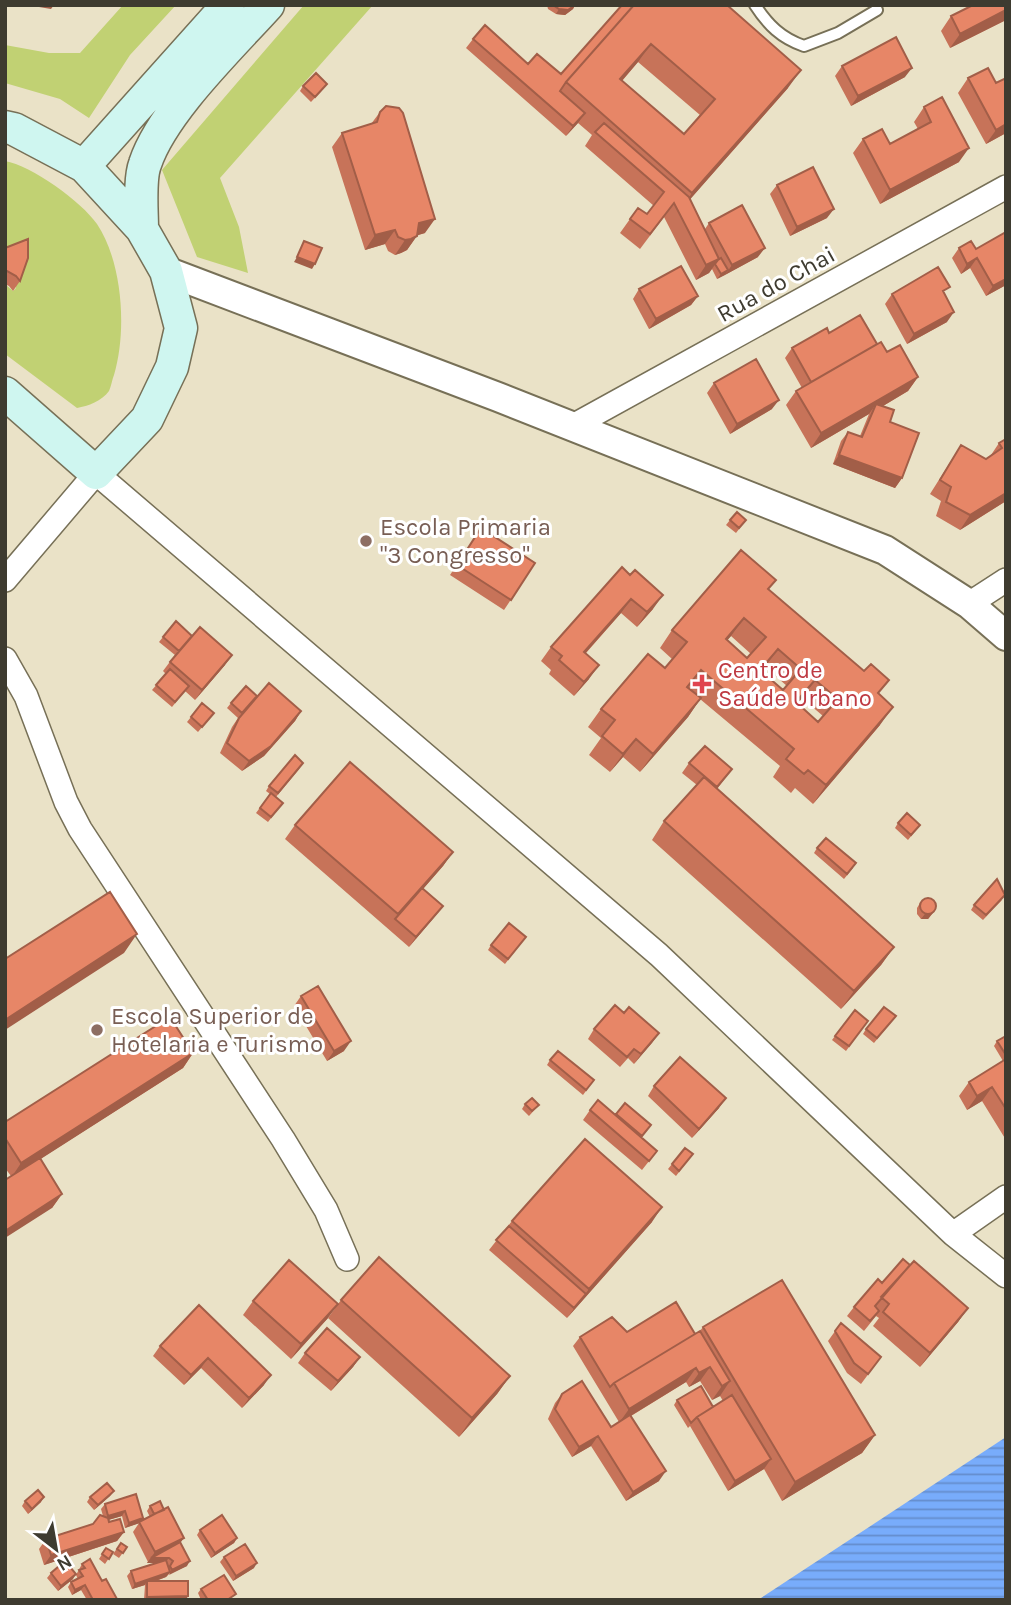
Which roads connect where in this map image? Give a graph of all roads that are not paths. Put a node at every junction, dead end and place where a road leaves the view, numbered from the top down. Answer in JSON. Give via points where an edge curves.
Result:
{"nodes":[{"id":1,"x":228,"y":5,"type":"edge"},
{"id":2,"x":268,"y":5,"type":"edge"},
{"id":3,"x":755,"y":5,"type":"edge"},
{"id":4,"x":877,"y":10,"type":"dead end"},
{"id":5,"x":5,"y":127,"type":"edge"},
{"id":6,"x":84,"y":166,"type":"junction"},
{"id":7,"x":1006,"y":187,"type":"edge"},
{"id":8,"x":142,"y":229,"type":"junction"},
{"id":9,"x":166,"y":271,"type":"junction"},
{"id":10,"x":5,"y":393,"type":"edge"},
{"id":11,"x":571,"y":427,"type":"junction"},
{"id":12,"x":96,"y":473,"type":"junction"},
{"id":13,"x":5,"y":580,"type":"edge"},
{"id":14,"x":1006,"y":580,"type":"edge"},
{"id":15,"x":969,"y":604,"type":"junction"},
{"id":16,"x":1006,"y":636,"type":"edge"},
{"id":17,"x":5,"y":659,"type":"edge"},
{"id":18,"x":1006,"y":1197,"type":"edge"},
{"id":19,"x":953,"y":1234,"type":"junction"},
{"id":20,"x":348,"y":1258,"type":"dead end"},
{"id":21,"x":1006,"y":1276,"type":"edge"}],
"edges":[{"from":1,"to":6,"type":"main road"},
{"from":2,"to":8,"type":"main road","via":[[175,110],[155,141],[144,166]]},
{"from":3,"to":4,"type":"lane","via":[[784,39],[804,46]]},
{"from":5,"to":6,"type":"main road"},
{"from":6,"to":8,"type":"main road"},
{"from":7,"to":11,"type":"street","name":"Rua do Chai"},
{"from":8,"to":9,"type":"main road"},
{"from":9,"to":11,"type":"street"},
{"from":9,"to":12,"type":"main road","via":[[181,328],[172,367],[147,419]]},
{"from":10,"to":12,"type":"main road"},
{"from":11,"to":15,"type":"street","via":[[885,550]]},
{"from":12,"to":13,"type":"street"},
{"from":12,"to":19,"type":"street","via":[[659,955]]},
{"from":14,"to":15,"type":"street"},
{"from":15,"to":16,"type":"street"},
{"from":17,"to":20,"type":"street","via":[[26,696],[80,829],[283,1139],[326,1210]]},
{"from":18,"to":19,"type":"street"},
{"from":19,"to":21,"type":"street"}]}
